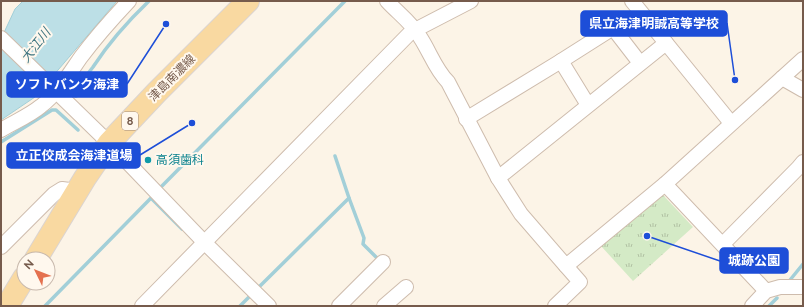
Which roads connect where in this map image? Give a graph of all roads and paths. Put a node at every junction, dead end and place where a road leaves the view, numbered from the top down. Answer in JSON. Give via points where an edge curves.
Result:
{"nodes":[{"id":1,"x":129,"y":1,"type":"edge"},
{"id":2,"x":248,"y":1,"type":"edge"},
{"id":3,"x":387,"y":1,"type":"edge"},
{"id":4,"x":471,"y":1,"type":"edge"},
{"id":5,"x":632,"y":1,"type":"edge"},
{"id":6,"x":415,"y":30,"type":"junction"},
{"id":7,"x":1,"y":38,"type":"edge"},
{"id":8,"x":666,"y":43,"type":"junction"},
{"id":9,"x":803,"y":59,"type":"edge"},
{"id":10,"x":561,"y":61,"type":"junction"},
{"id":11,"x":640,"y":63,"type":"junction"},
{"id":12,"x":782,"y":78,"type":"junction"},
{"id":13,"x":54,"y":90,"type":"junction"},
{"id":14,"x":803,"y":90,"type":"edge"},
{"id":15,"x":588,"y":105,"type":"junction"},
{"id":16,"x":466,"y":119,"type":"junction"},
{"id":17,"x":731,"y":123,"type":"junction"},
{"id":18,"x":1,"y":130,"type":"edge"},
{"id":19,"x":109,"y":143,"type":"junction"},
{"id":20,"x":803,"y":162,"type":"edge"},
{"id":21,"x":498,"y":178,"type":"junction"},
{"id":22,"x":665,"y":184,"type":"junction"},
{"id":23,"x":76,"y":191,"type":"junction"},
{"id":24,"x":205,"y":243,"type":"junction"},
{"id":25,"x":723,"y":244,"type":"junction"},
{"id":26,"x":1,"y":247,"type":"edge"},
{"id":27,"x":41,"y":251,"type":"edge"},
{"id":28,"x":383,"y":262,"type":"dead end"},
{"id":29,"x":566,"y":266,"type":"junction"},
{"id":30,"x":406,"y":287,"type":"dead end"},
{"id":31,"x":803,"y":287,"type":"edge"},
{"id":32,"x":16,"y":291,"type":"edge"},
{"id":33,"x":766,"y":291,"type":"junction"},
{"id":34,"x":7,"y":306,"type":"edge"},
{"id":35,"x":142,"y":306,"type":"edge"},
{"id":36,"x":269,"y":306,"type":"edge"},
{"id":37,"x":340,"y":306,"type":"edge"},
{"id":38,"x":384,"y":306,"type":"edge"},
{"id":39,"x":555,"y":306,"type":"edge"},
{"id":40,"x":752,"y":306,"type":"edge"}],
"edges":[{"from":1,"to":13,"type":"street","via":[[108,22]]},
{"from":2,"to":19,"type":"main road","name":"津島南濃線","number":"8"},
{"from":3,"to":6,"type":"street"},
{"from":4,"to":6,"type":"street"},
{"from":5,"to":8,"type":"street"},
{"from":6,"to":16,"type":"street","via":[[439,73],[448,82]]},
{"from":6,"to":24,"type":"street","via":[[408,34],[334,109]]},
{"from":7,"to":13,"type":"street"},
{"from":8,"to":11,"type":"street"},
{"from":8,"to":17,"type":"street"},
{"from":9,"to":12,"type":"street"},
{"from":10,"to":11,"type":"street","via":[[613,28]]},
{"from":10,"to":15,"type":"street"},
{"from":10,"to":16,"type":"street"},
{"from":11,"to":15,"type":"street"},
{"from":12,"to":14,"type":"street"},
{"from":12,"to":17,"type":"street"},
{"from":13,"to":18,"type":"street","via":[[40,107]]},
{"from":13,"to":19,"type":"street"},
{"from":15,"to":21,"type":"street"},
{"from":16,"to":21,"type":"street"},
{"from":17,"to":22,"type":"street"},
{"from":19,"to":23,"type":"main road","name":"津島南濃線","number":"8"},
{"from":19,"to":24,"type":"street"},
{"from":20,"to":25,"type":"street"},
{"from":21,"to":29,"type":"street","via":[[521,214]]},
{"from":22,"to":25,"type":"street"},
{"from":22,"to":29,"type":"street"},
{"from":23,"to":26,"type":"street","via":[[62,189],[54,194]]},
{"from":23,"to":27,"type":"main road","name":"津島南濃線","number":"8"},
{"from":24,"to":35,"type":"street"},
{"from":24,"to":36,"type":"street"},
{"from":25,"to":33,"type":"street"},
{"from":28,"to":37,"type":"street"},
{"from":29,"to":39,"type":"street","via":[[580,282]]},
{"from":30,"to":38,"type":"street"},
{"from":31,"to":33,"type":"street"},
{"from":32,"to":34,"type":"main road"},
{"from":33,"to":40,"type":"street"}]}
